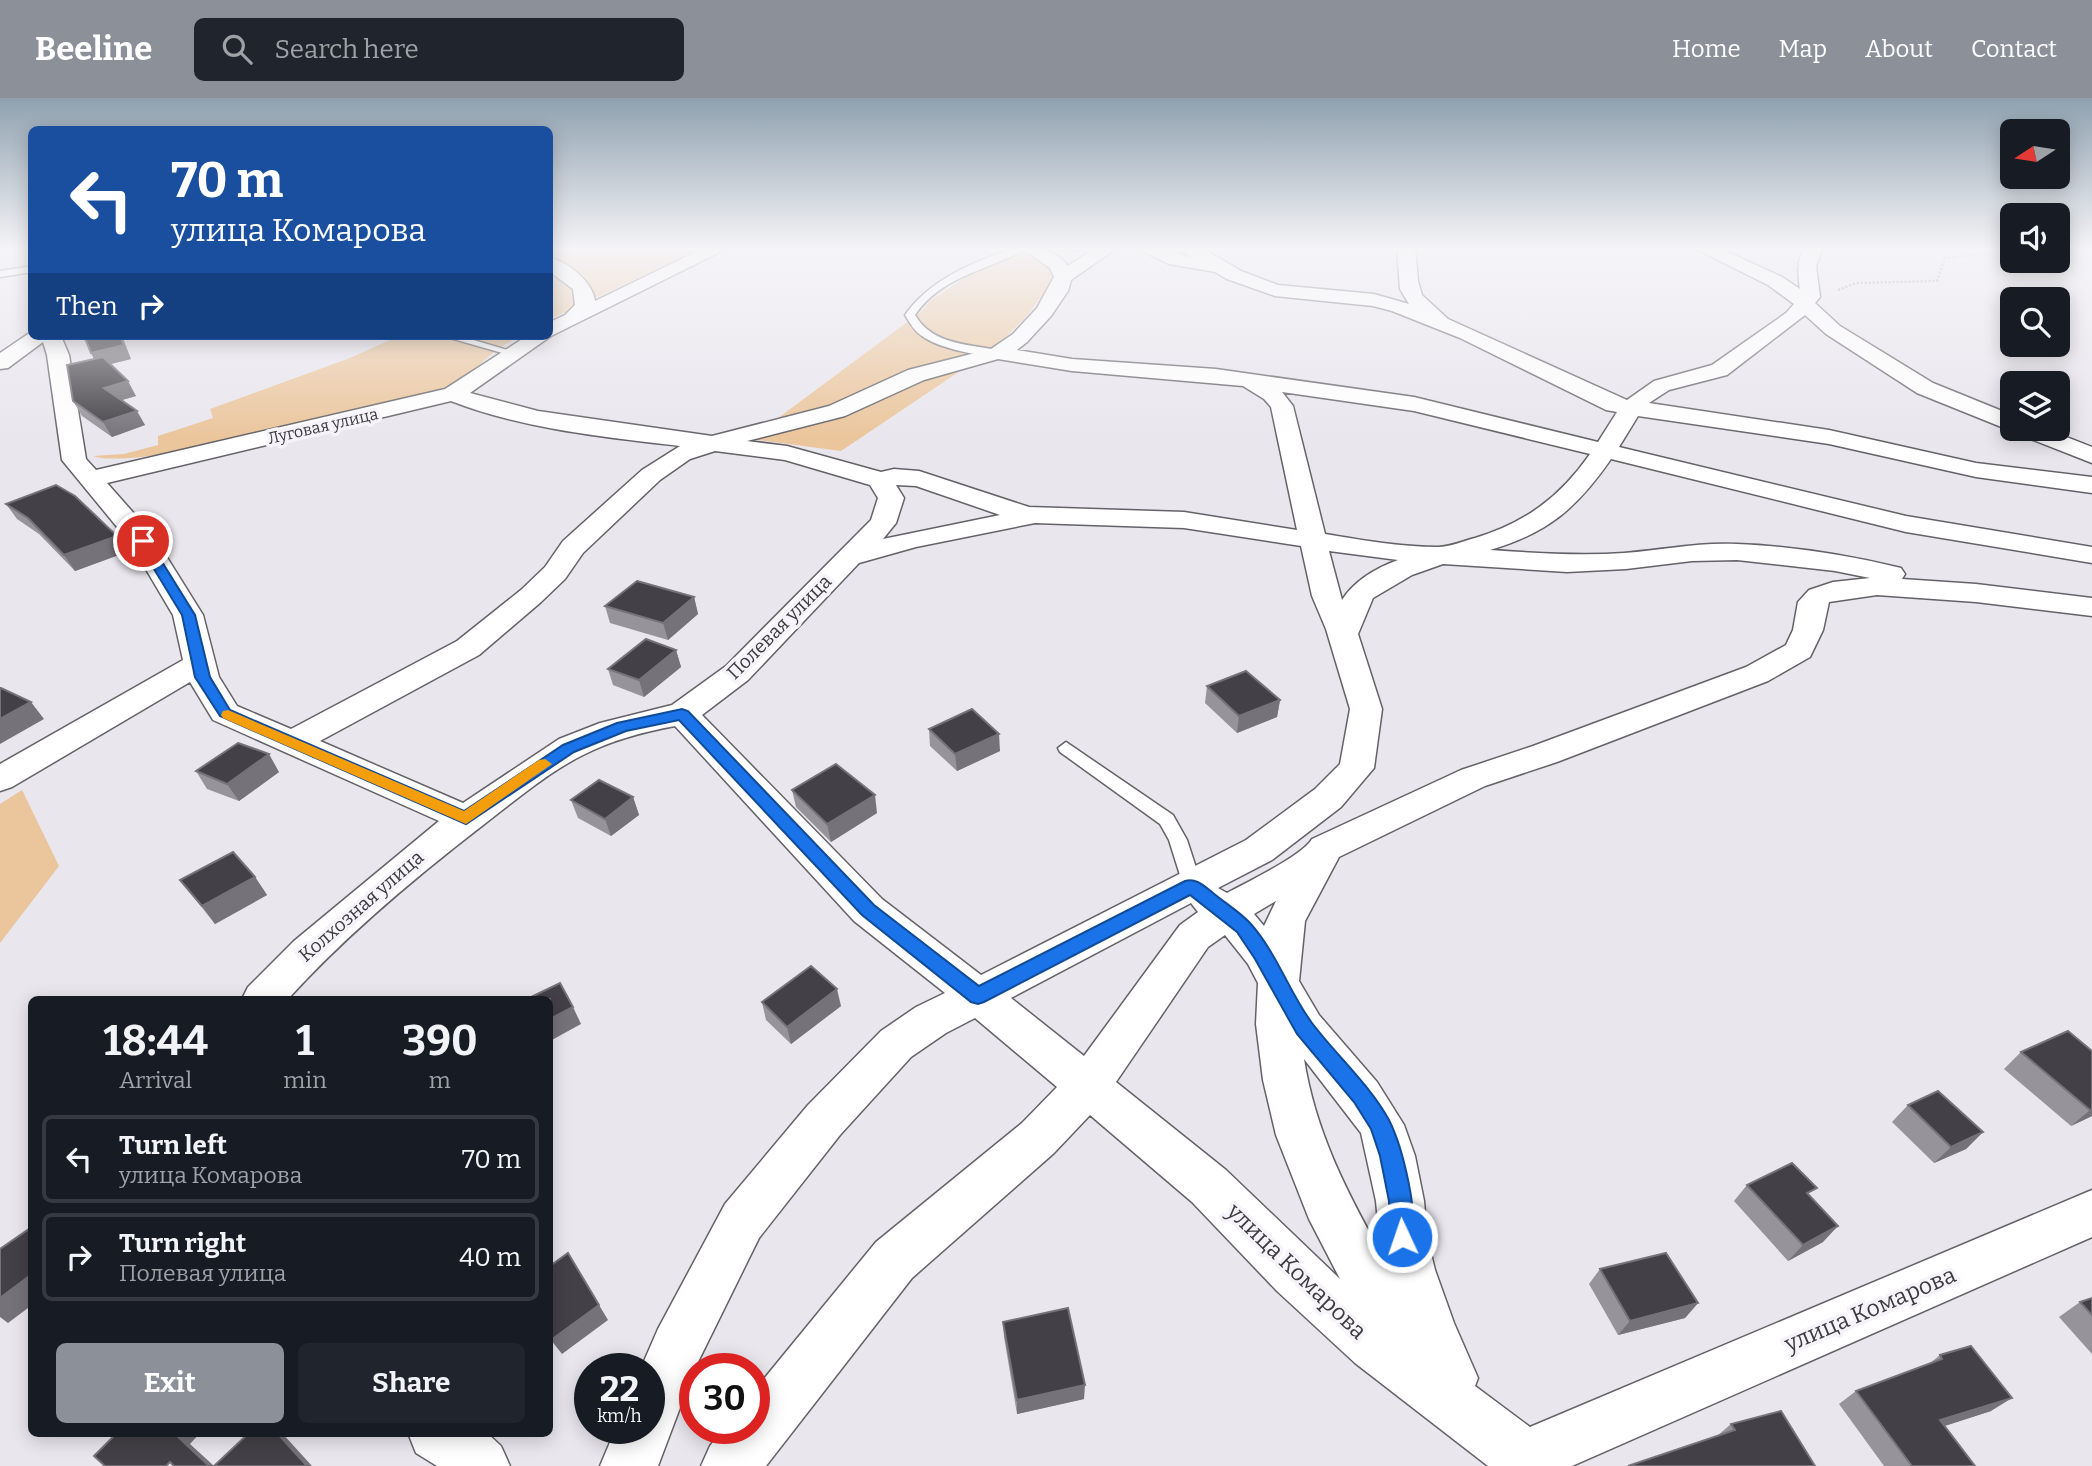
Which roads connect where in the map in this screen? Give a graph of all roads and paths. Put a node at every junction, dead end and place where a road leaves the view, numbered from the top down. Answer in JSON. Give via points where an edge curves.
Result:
{"nodes":[{"id":1,"x":579,"y":312,"type":"edge"},
{"id":2,"x":587,"y":312,"type":"edge"},
{"id":3,"x":912,"y":312,"type":"edge"},
{"id":4,"x":1044,"y":312,"type":"edge"},
{"id":5,"x":1407,"y":312,"type":"edge"},
{"id":6,"x":1429,"y":312,"type":"edge"},
{"id":7,"x":1797,"y":312,"type":"edge"},
{"id":8,"x":1813,"y":312,"type":"edge"},
{"id":9,"x":572,"y":319,"type":"junction"},
{"id":10,"x":553,"y":328,"type":"edge"},
{"id":11,"x":1453,"y":328,"type":"junction"},
{"id":12,"x":1025,"y":333,"type":"junction"},
{"id":13,"x":32,"y":340,"type":"edge"},
{"id":14,"x":52,"y":340,"type":"edge"},
{"id":15,"x":463,"y":340,"type":"edge"},
{"id":16,"x":535,"y":340,"type":"edge"},
{"id":17,"x":516,"y":354,"type":"junction"},
{"id":18,"x":0,"y":363,"type":"edge"},
{"id":19,"x":1072,"y":365,"type":"junction"},
{"id":20,"x":997,"y":368,"type":"junction"},
{"id":21,"x":1248,"y":380,"type":"junction"},
{"id":22,"x":936,"y":392,"type":"dead end"},
{"id":23,"x":453,"y":394,"type":"junction"},
{"id":24,"x":914,"y":400,"type":"dead end"},
{"id":25,"x":1633,"y":409,"type":"junction"},
{"id":26,"x":837,"y":411,"type":"junction"},
{"id":27,"x":2000,"y":418,"type":"edge"},
{"id":28,"x":2055,"y":441,"type":"edge"},
{"id":29,"x":709,"y":444,"type":"junction"},
{"id":30,"x":1605,"y":449,"type":"junction"},
{"id":31,"x":2092,"y":456,"type":"edge"},
{"id":32,"x":90,"y":479,"type":"junction"},
{"id":33,"x":880,"y":480,"type":"junction"},
{"id":34,"x":2092,"y":485,"type":"edge"},
{"id":35,"x":1049,"y":516,"type":"junction"},
{"id":36,"x":1219,"y":525,"type":"junction"},
{"id":37,"x":1312,"y":541,"type":"junction"},
{"id":38,"x":2092,"y":555,"type":"edge"},
{"id":39,"x":1445,"y":556,"type":"junction"},
{"id":40,"x":848,"y":558,"type":"junction"},
{"id":41,"x":1976,"y":593,"type":"junction"},
{"id":42,"x":2092,"y":607,"type":"edge"},
{"id":43,"x":1337,"y":622,"type":"junction"},
{"id":44,"x":200,"y":663,"type":"junction"},
{"id":45,"x":682,"y":714,"type":"junction"},
{"id":46,"x":291,"y":743,"type":"junction"},
{"id":47,"x":1066,"y":748,"type":"dead end"},
{"id":48,"x":1357,"y":768,"type":"junction"},
{"id":49,"x":0,"y":779,"type":"edge"},
{"id":50,"x":466,"y":818,"type":"junction"},
{"id":51,"x":1325,"y":848,"type":"junction"},
{"id":52,"x":1209,"y":900,"type":"junction"},
{"id":53,"x":1279,"y":985,"type":"junction"},
{"id":54,"x":266,"y":996,"type":"edge"},
{"id":55,"x":978,"y":996,"type":"junction"},
{"id":56,"x":1088,"y":1086,"type":"junction"},
{"id":57,"x":2092,"y":1213,"type":"edge"},
{"id":58,"x":665,"y":1377,"type":"edge"},
{"id":59,"x":1469,"y":1416,"type":"junction"},
{"id":60,"x":442,"y":1437,"type":"edge"},
{"id":61,"x":638,"y":1444,"type":"edge"},
{"id":62,"x":1527,"y":1462,"type":"edge"},
{"id":63,"x":481,"y":1466,"type":"edge"},
{"id":64,"x":629,"y":1466,"type":"edge"},
{"id":65,"x":730,"y":1466,"type":"edge"}],
"edges":[{"from":1,"to":9,"type":"street"},
{"from":2,"to":9,"type":"street"},
{"from":3,"to":20,"type":"lane","via":[[919,331]]},
{"from":4,"to":12,"type":"street"},
{"from":5,"to":11,"type":"street"},
{"from":6,"to":11,"type":"street"},
{"from":7,"to":25,"type":"street","via":[[1732,364],[1666,383]]},
{"from":8,"to":27,"type":"street","via":[[1833,330],[1925,388]]},
{"from":9,"to":10,"type":"street"},
{"from":11,"to":25,"type":"street","via":[[1585,393]]},
{"from":12,"to":19,"type":"street","via":[[1041,352]]},
{"from":12,"to":20,"type":"street"},
{"from":13,"to":18,"type":"street"},
{"from":14,"to":32,"type":"street","via":[[74,460]]},
{"from":15,"to":17,"type":"lane"},
{"from":16,"to":17,"type":"street","name":"Луговая улица"},
{"from":17,"to":23,"type":"street","name":"Луговая улица"},
{"from":19,"to":20,"type":"street"},
{"from":19,"to":21,"type":"street"},
{"from":20,"to":22,"type":"street"},
{"from":20,"to":26,"type":"street","via":[[916,375]]},
{"from":21,"to":30,"type":"street","via":[[1414,404]]},
{"from":21,"to":37,"type":"street","via":[[1282,406]]},
{"from":23,"to":29,"type":"street","via":[[538,418]]},
{"from":23,"to":32,"type":"street","name":"Луговая улица"},
{"from":24,"to":26,"type":"street"},
{"from":25,"to":30,"type":"street"},
{"from":25,"to":34,"type":"street","via":[[1829,437],[1976,470]]},
{"from":26,"to":29,"type":"street"},
{"from":28,"to":31,"type":"street"},
{"from":29,"to":33,"type":"street","via":[[787,453]]},
{"from":29,"to":46,"type":"street","via":[[681,454],[652,475],[573,547],[531,596],[468,648]]},
{"from":30,"to":38,"type":"street","via":[[1906,524]]},
{"from":30,"to":39,"type":"street","via":[[1547,517],[1505,537]]},
{"from":32,"to":44,"type":"street","via":[[143,541],[188,615]]},
{"from":33,"to":35,"type":"street","via":[[919,479],[993,506]]},
{"from":33,"to":40,"type":"street","name":"Полевая улица","via":[[891,498],[883,523]]},
{"from":35,"to":36,"type":"street","via":[[1136,517]]},
{"from":35,"to":40,"type":"street","via":[[962,529]]},
{"from":36,"to":37,"type":"street"},
{"from":36,"to":43,"type":"street","via":[[1289,564]]},
{"from":37,"to":39,"type":"street"},
{"from":37,"to":43,"type":"street"},
{"from":39,"to":41,"type":"street","via":[[1567,564],[1737,552],[1835,563]]},
{"from":39,"to":43,"type":"street","via":[[1401,570],[1361,593]]},
{"from":40,"to":45,"type":"street","name":"Полевая улица","via":[[737,673]]},
{"from":41,"to":42,"type":"street"},
{"from":41,"to":51,"type":"street","via":[[1877,586],[1819,596],[1813,602],[1799,650],[1757,674],[1472,778]]},
{"from":43,"to":48,"type":"street","via":[[1366,709]]},
{"from":44,"to":46,"type":"street","via":[[203,677],[225,713]]},
{"from":44,"to":49,"type":"street"},
{"from":45,"to":50,"type":"street","name":"Колхозная улица","via":[[622,727],[569,748]]},
{"from":45,"to":55,"type":"street","via":[[868,910]]},
{"from":46,"to":50,"type":"street"},
{"from":47,"to":52,"type":"lane","via":[[1167,820]]},
{"from":48,"to":51,"type":"street"},
{"from":48,"to":52,"type":"street","via":[[1328,798],[1259,850]]},
{"from":50,"to":54,"type":"street","name":"Колхозная улица","via":[[296,962]]},
{"from":51,"to":52,"type":"street","via":[[1298,872]]},
{"from":51,"to":53,"type":"street","via":[[1285,921]]},
{"from":52,"to":53,"type":"street","via":[[1243,927]]},
{"from":52,"to":55,"type":"street"},
{"from":52,"to":56,"type":"street","via":[[1195,936]]},
{"from":53,"to":59,"type":"street","via":[[1304,1028],[1381,1125],[1391,1156],[1410,1270],[1430,1331]]},
{"from":53,"to":59,"type":"street","via":[[1277,1024],[1285,1080],[1299,1135],[1326,1203],[1408,1345]]},
{"from":55,"to":56,"type":"street","name":"улица Комарова"},
{"from":55,"to":58,"type":"street","via":[[897,1044],[824,1120],[742,1221]]},
{"from":56,"to":59,"type":"street","name":"улица Комарова","via":[[1209,1186],[1374,1344]]},
{"from":56,"to":65,"type":"street","via":[[1038,1138],[894,1260]]},
{"from":57,"to":62,"type":"street","name":"улица Комарова"},
{"from":59,"to":62,"type":"street","name":"улица Комарова"},
{"from":60,"to":63,"type":"street"},
{"from":61,"to":64,"type":"street"}]}
